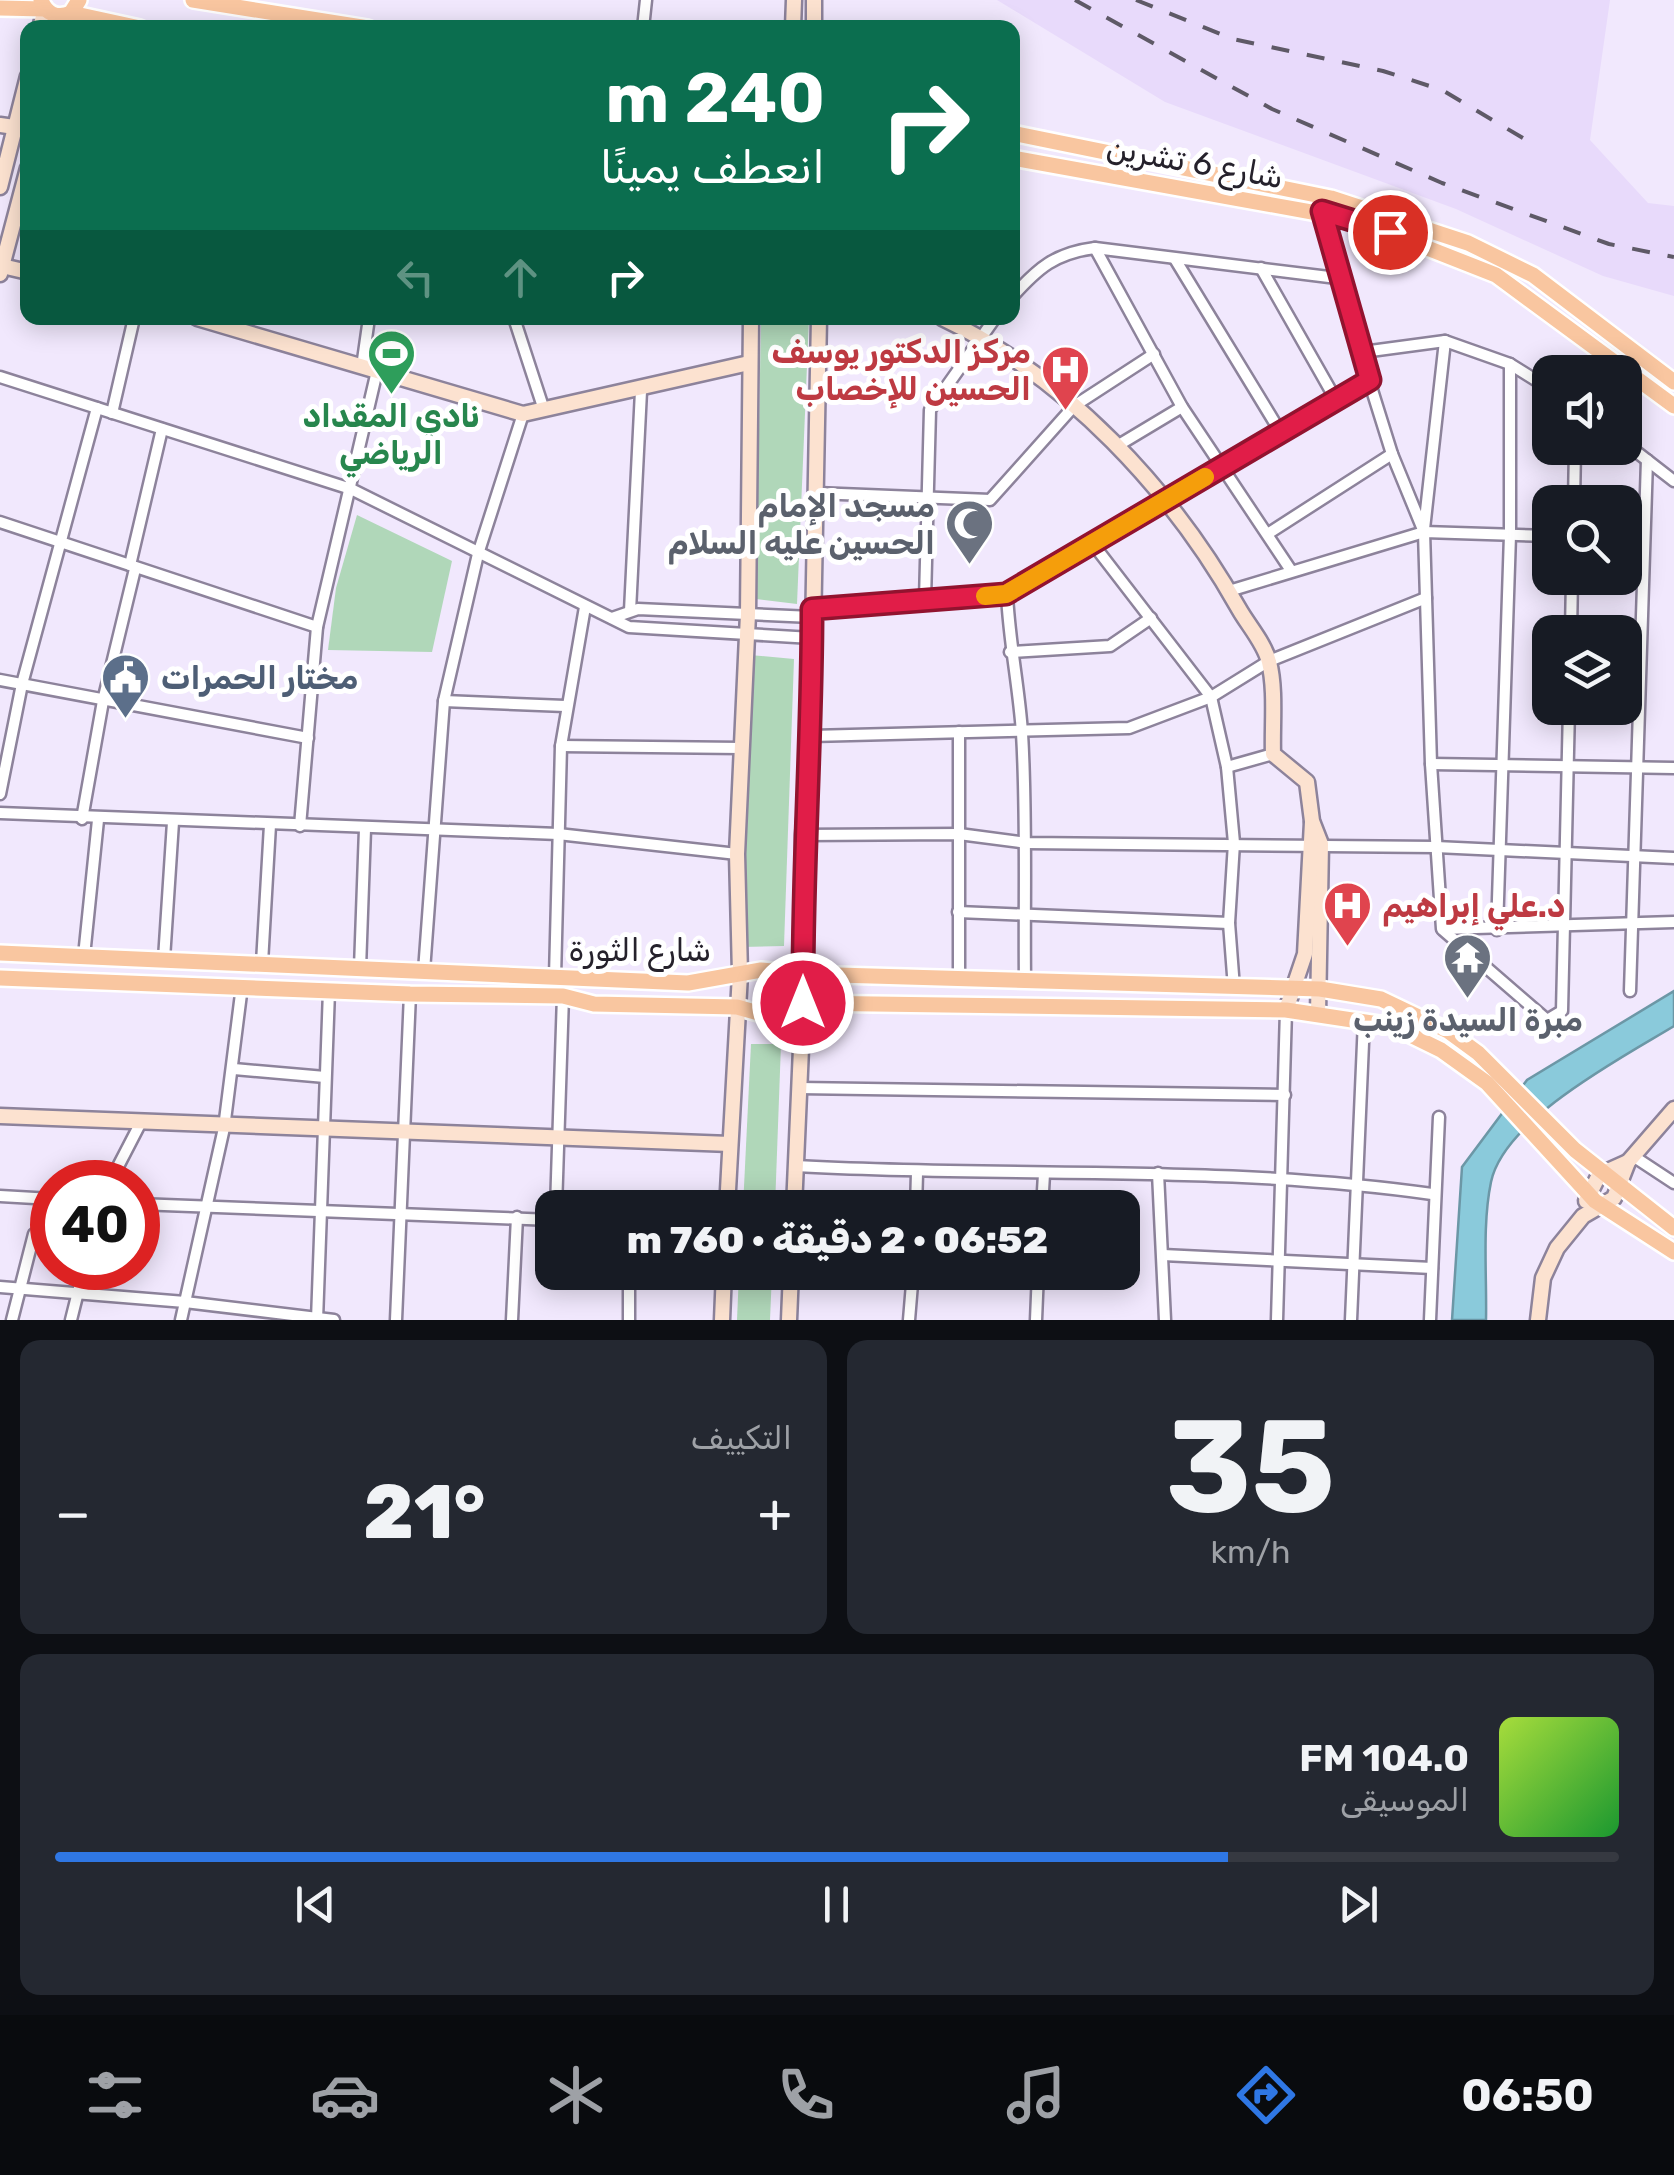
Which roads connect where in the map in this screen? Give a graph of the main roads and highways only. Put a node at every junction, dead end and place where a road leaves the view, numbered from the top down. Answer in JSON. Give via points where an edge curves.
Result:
{"nodes":[{"id":1,"x":193,"y":0,"type":"edge"},
{"id":2,"x":43,"y":4,"type":"edge"},
{"id":3,"x":0,"y":8,"type":"edge"},
{"id":4,"x":69,"y":14,"type":"edge"},
{"id":5,"x":99,"y":20,"type":"edge"},
{"id":6,"x":318,"y":20,"type":"edge"},
{"id":7,"x":1020,"y":135,"type":"edge"},
{"id":8,"x":1020,"y":159,"type":"edge"},
{"id":9,"x":1674,"y":382,"type":"edge"},
{"id":10,"x":1674,"y":406,"type":"edge"},
{"id":11,"x":0,"y":954,"type":"edge"},
{"id":12,"x":0,"y":978,"type":"edge"},
{"id":13,"x":1491,"y":1077,"type":"junction"},
{"id":14,"x":1552,"y":1141,"type":"junction"},
{"id":15,"x":1674,"y":1228,"type":"edge"},
{"id":16,"x":1674,"y":1252,"type":"edge"}],
"edges":[{"from":1,"to":6,"type":"main road"},
{"from":2,"to":3,"type":"main road"},
{"from":2,"to":4,"type":"main road"},
{"from":4,"to":5,"type":"main road"},
{"from":7,"to":9,"type":"main road","name":"شارع 6 تشرين","via":[[1332,198],[1468,243],[1533,275]]},
{"from":8,"to":10,"type":"main road","name":"شارع 6 تشرين","via":[[1356,220],[1496,275]]},
{"from":11,"to":13,"type":"main road","name":"شارع الثورة","via":[[688,983],[772,969],[1320,989],[1382,999],[1416,1013],[1464,1041]]},
{"from":12,"to":13,"type":"main road","name":"شارع الثورة","via":[[563,996],[594,1004],[737,1007],[770,1014],[803,1003],[1286,1010],[1364,1019],[1414,1035]]},
{"from":13,"to":14,"type":"main road"},
{"from":14,"to":15,"type":"main road","via":[[1606,1172]]},
{"from":14,"to":16,"type":"main road","via":[[1587,1193]]}]}
